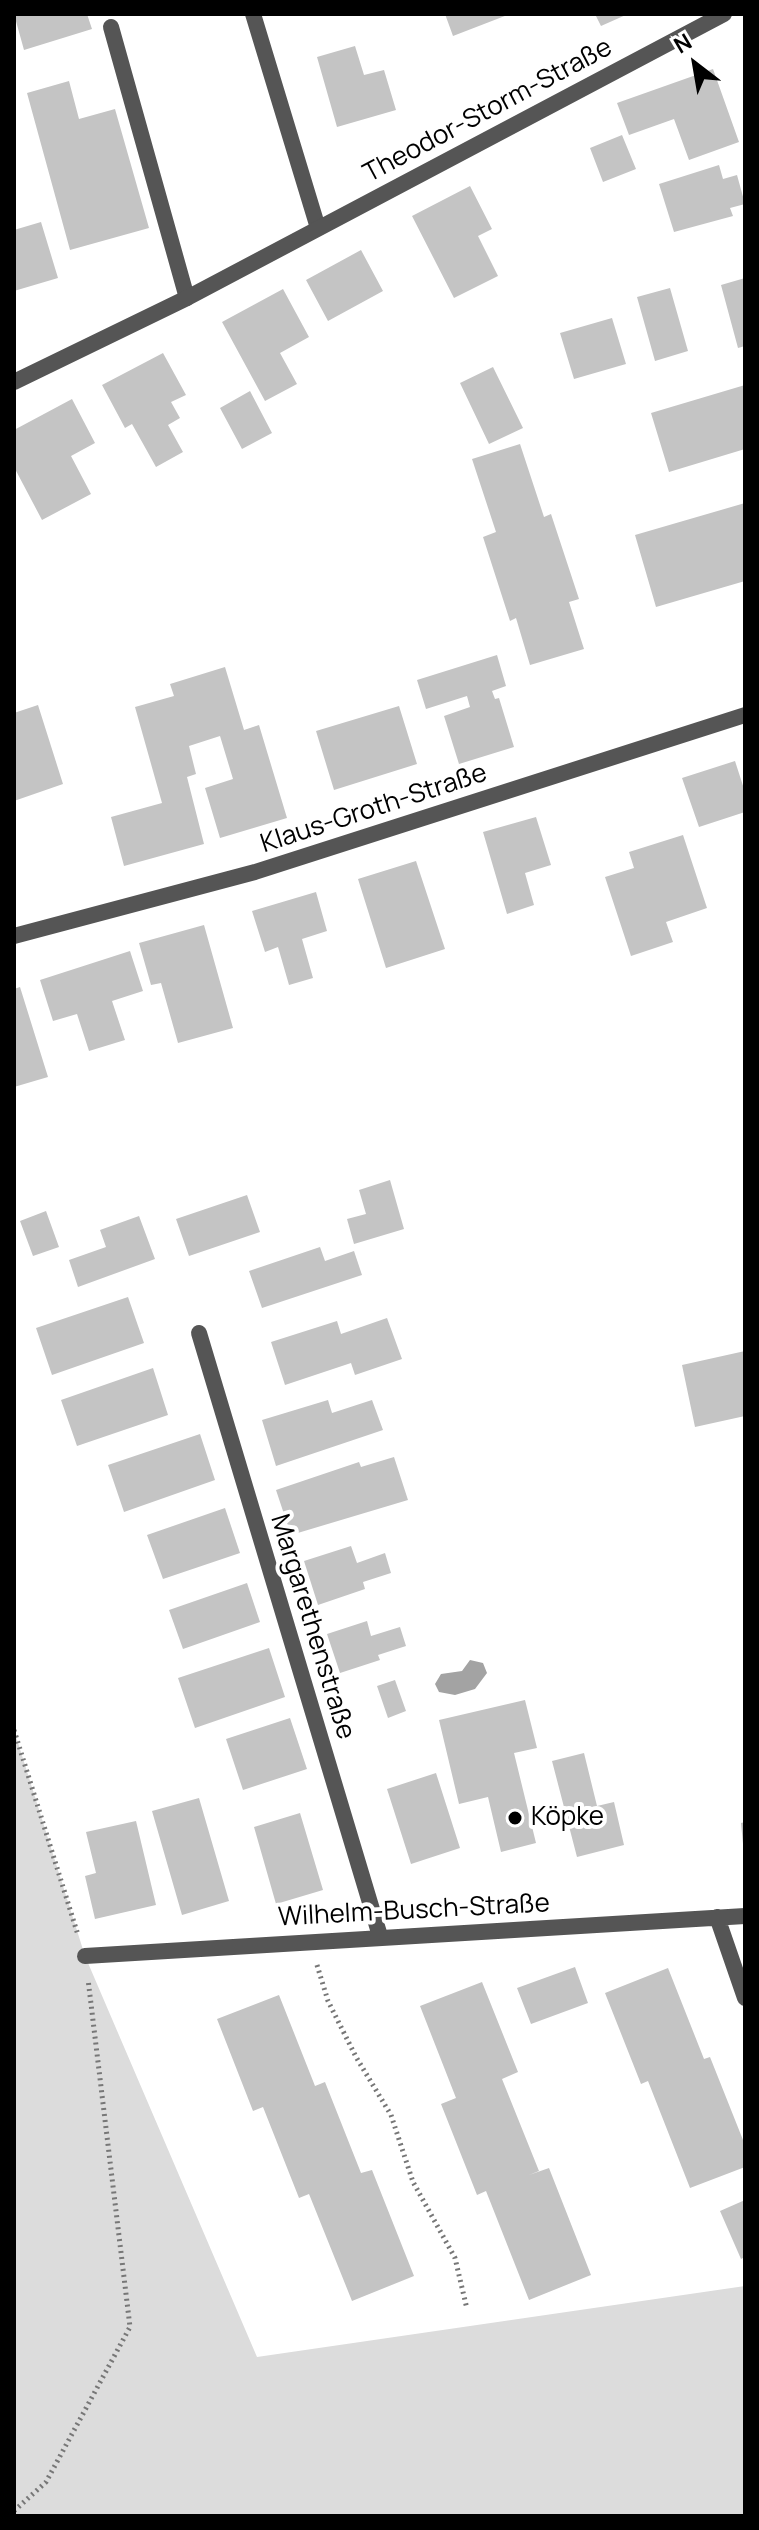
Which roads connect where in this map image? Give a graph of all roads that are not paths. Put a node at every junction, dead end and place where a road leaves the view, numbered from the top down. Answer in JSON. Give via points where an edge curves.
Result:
{"nodes":[{"id":1,"x":253,"y":14,"type":"edge"},
{"id":2,"x":724,"y":14,"type":"edge"},
{"id":3,"x":111,"y":27,"type":"dead end"},
{"id":4,"x":318,"y":228,"type":"junction"},
{"id":5,"x":187,"y":298,"type":"junction"},
{"id":6,"x":14,"y":382,"type":"edge"},
{"id":7,"x":745,"y":715,"type":"edge"},
{"id":8,"x":14,"y":936,"type":"edge"},
{"id":9,"x":199,"y":1333,"type":"dead end"},
{"id":10,"x":745,"y":1916,"type":"edge"},
{"id":11,"x":717,"y":1917,"type":"junction"},
{"id":12,"x":380,"y":1936,"type":"junction"},
{"id":13,"x":85,"y":1956,"type":"road end"},
{"id":14,"x":745,"y":1998,"type":"edge"}],
"edges":[{"from":1,"to":4,"type":"street"},
{"from":2,"to":4,"type":"street","name":"Theodor-Storm-Straße"},
{"from":3,"to":5,"type":"street"},
{"from":4,"to":5,"type":"street","name":"Theodor-Storm-Straße"},
{"from":5,"to":6,"type":"street","name":"Theodor-Storm-Straße"},
{"from":7,"to":8,"type":"street","name":"Klaus-Groth-Straße","via":[[255,872]]},
{"from":9,"to":12,"type":"street","name":"Margarethenstraße"},
{"from":10,"to":11,"type":"street","name":"Wilhelm-Busch-Straße"},
{"from":11,"to":12,"type":"street","name":"Wilhelm-Busch-Straße"},
{"from":11,"to":14,"type":"street"},
{"from":12,"to":13,"type":"street","name":"Wilhelm-Busch-Straße"}]}
